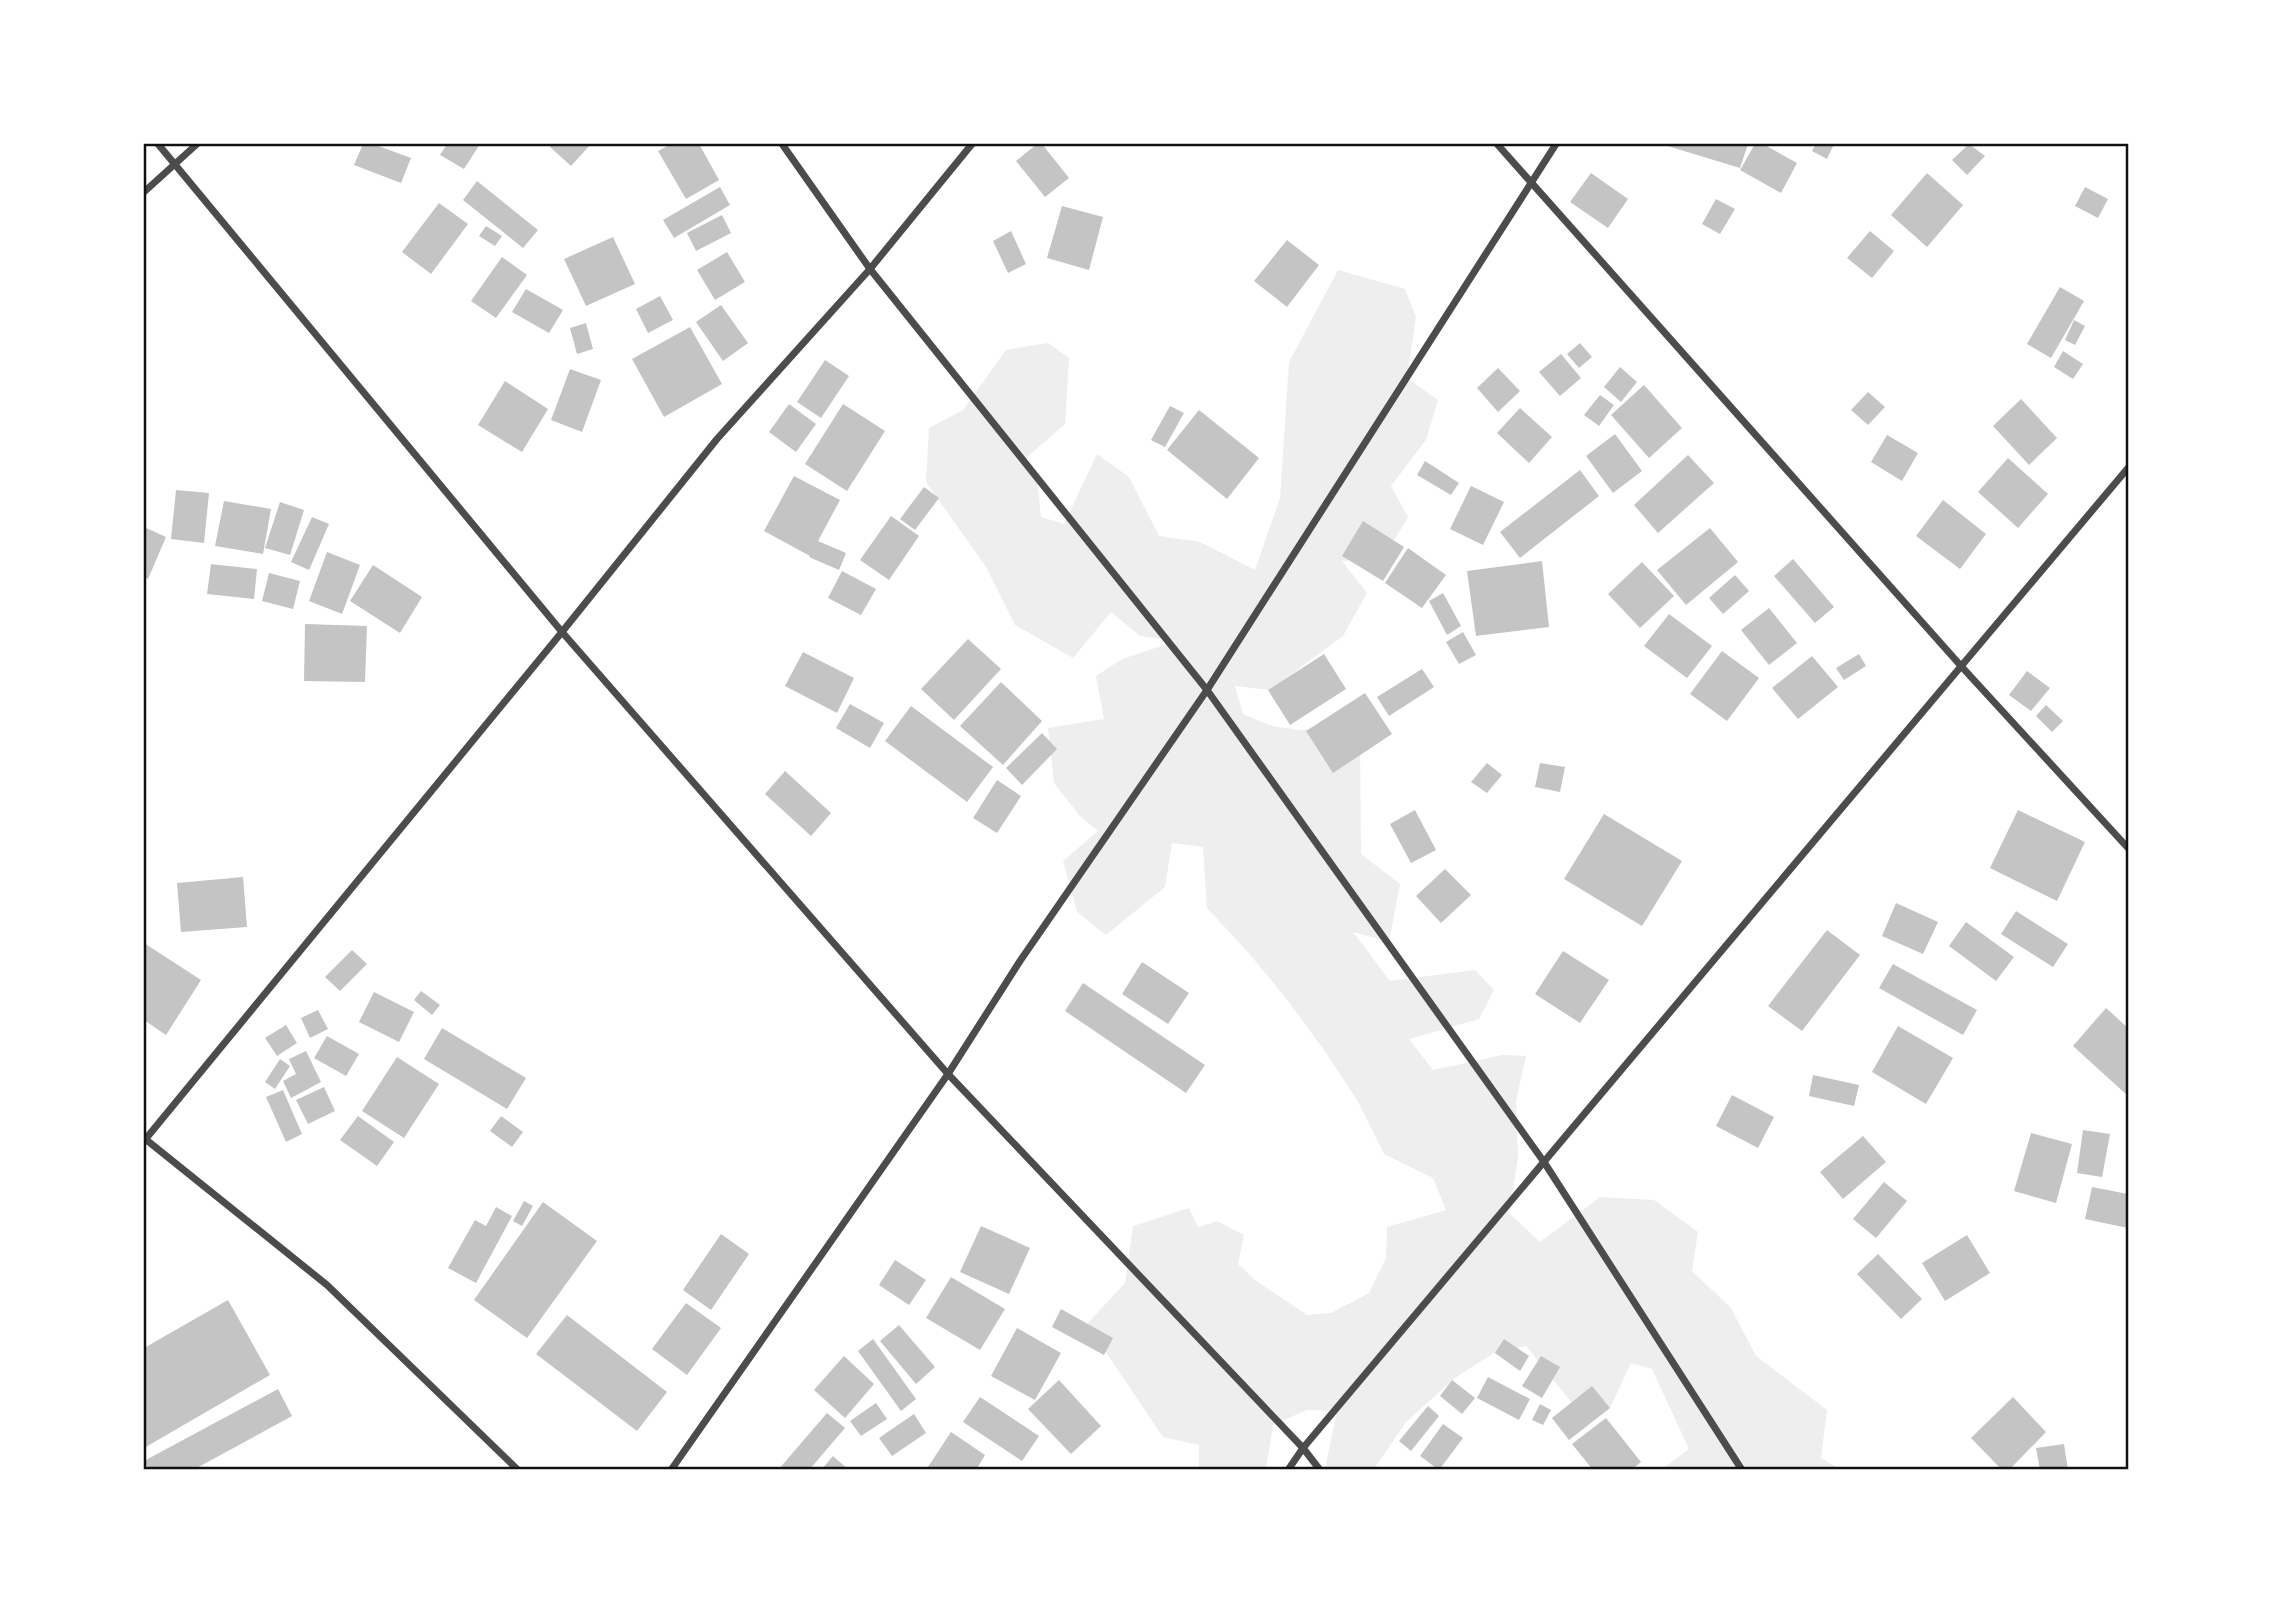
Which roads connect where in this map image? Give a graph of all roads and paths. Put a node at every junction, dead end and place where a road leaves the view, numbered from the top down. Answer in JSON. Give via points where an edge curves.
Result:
{"nodes":[{"id":1,"x":158,"y":144,"type":"edge"},
{"id":2,"x":197,"y":144,"type":"edge"},
{"id":3,"x":782,"y":144,"type":"edge"},
{"id":4,"x":972,"y":144,"type":"edge"},
{"id":5,"x":1497,"y":144,"type":"edge"},
{"id":6,"x":1556,"y":144,"type":"edge"},
{"id":7,"x":176,"y":163,"type":"junction"},
{"id":8,"x":1532,"y":182,"type":"junction"},
{"id":9,"x":144,"y":192,"type":"edge"},
{"id":10,"x":870,"y":269,"type":"junction"},
{"id":11,"x":2129,"y":468,"type":"edge"},
{"id":12,"x":562,"y":632,"type":"junction"},
{"id":13,"x":1961,"y":666,"type":"junction"},
{"id":14,"x":1207,"y":690,"type":"junction"},
{"id":15,"x":2129,"y":848,"type":"edge"},
{"id":16,"x":948,"y":1074,"type":"junction"},
{"id":17,"x":144,"y":1139,"type":"edge"},
{"id":18,"x":1544,"y":1162,"type":"junction"},
{"id":19,"x":1303,"y":1448,"type":"junction"},
{"id":20,"x":518,"y":1469,"type":"edge"},
{"id":21,"x":671,"y":1469,"type":"edge"},
{"id":22,"x":1288,"y":1469,"type":"edge"},
{"id":23,"x":1320,"y":1469,"type":"edge"},
{"id":24,"x":1742,"y":1469,"type":"edge"}],
"edges":[{"from":1,"to":7,"type":"street"},
{"from":2,"to":7,"type":"street"},
{"from":3,"to":10,"type":"street"},
{"from":4,"to":10,"type":"street"},
{"from":5,"to":8,"type":"street"},
{"from":6,"to":8,"type":"street"},
{"from":7,"to":9,"type":"street"},
{"from":7,"to":12,"type":"street"},
{"from":8,"to":13,"type":"street"},
{"from":8,"to":14,"type":"street"},
{"from":10,"to":12,"type":"street","via":[[717,439]]},
{"from":10,"to":14,"type":"street"},
{"from":11,"to":13,"type":"street"},
{"from":12,"to":16,"type":"street"},
{"from":12,"to":17,"type":"street"},
{"from":13,"to":15,"type":"street"},
{"from":13,"to":18,"type":"street"},
{"from":14,"to":16,"type":"street"},
{"from":14,"to":18,"type":"street"},
{"from":16,"to":19,"type":"street"},
{"from":16,"to":21,"type":"street"},
{"from":17,"to":20,"type":"street","via":[[327,1285]]},
{"from":18,"to":19,"type":"street"},
{"from":18,"to":24,"type":"street"},
{"from":19,"to":22,"type":"street"},
{"from":19,"to":23,"type":"street"}]}
